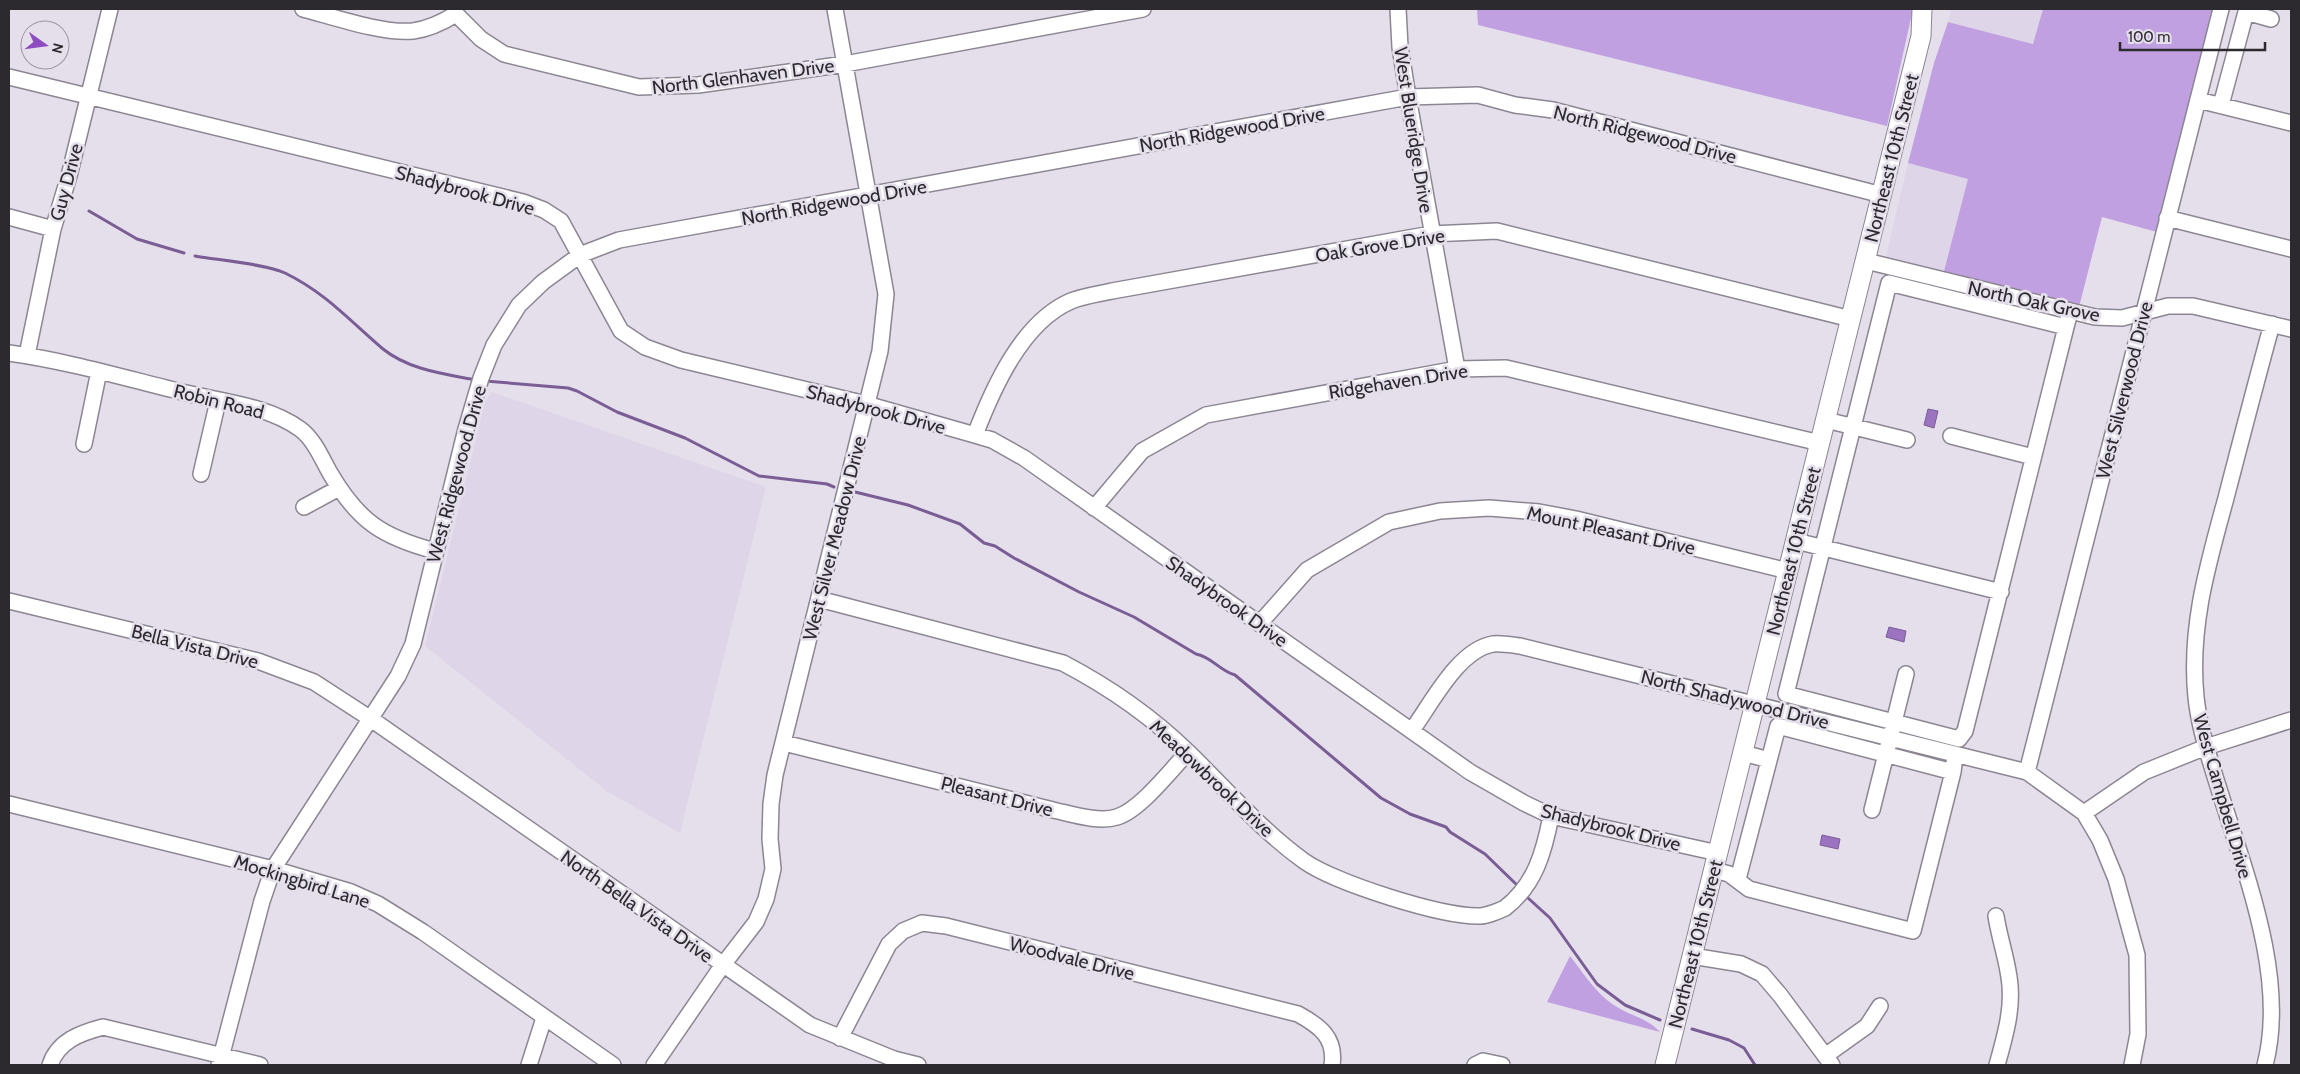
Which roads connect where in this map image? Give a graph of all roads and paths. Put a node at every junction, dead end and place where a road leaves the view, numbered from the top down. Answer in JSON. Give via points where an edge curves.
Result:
{"nodes":[{"id":1,"x":110,"y":9,"type":"edge"},
{"id":2,"x":304,"y":9,"type":"edge"},
{"id":3,"x":836,"y":9,"type":"edge"},
{"id":4,"x":1143,"y":9,"type":"edge"},
{"id":5,"x":1398,"y":9,"type":"edge"},
{"id":6,"x":1922,"y":9,"type":"edge"},
{"id":7,"x":1936,"y":9,"type":"edge"},
{"id":8,"x":2220,"y":9,"type":"edge"},
{"id":9,"x":459,"y":11,"type":"edge"},
{"id":10,"x":2271,"y":19,"type":"dead end"},
{"id":11,"x":1921,"y":36,"type":"junction"},
{"id":12,"x":845,"y":64,"type":"junction"},
{"id":13,"x":9,"y":76,"type":"edge"},
{"id":14,"x":88,"y":96,"type":"junction"},
{"id":15,"x":1408,"y":97,"type":"junction"},
{"id":16,"x":2198,"y":100,"type":"junction"},
{"id":17,"x":2221,"y":105,"type":"junction"},
{"id":18,"x":2291,"y":123,"type":"edge"},
{"id":19,"x":1882,"y":195,"type":"junction"},
{"id":20,"x":870,"y":196,"type":"junction"},
{"id":21,"x":9,"y":218,"type":"edge"},
{"id":22,"x":2167,"y":218,"type":"junction"},
{"id":23,"x":53,"y":229,"type":"junction"},
{"id":24,"x":1431,"y":234,"type":"junction"},
{"id":25,"x":2291,"y":249,"type":"edge"},
{"id":26,"x":580,"y":255,"type":"junction"},
{"id":27,"x":1866,"y":261,"type":"junction"},
{"id":28,"x":2070,"y":312,"type":"junction"},
{"id":29,"x":2144,"y":312,"type":"junction"},
{"id":30,"x":1851,"y":319,"type":"junction"},
{"id":31,"x":2272,"y":324,"type":"junction"},
{"id":32,"x":2066,"y":327,"type":"junction"},
{"id":33,"x":2291,"y":329,"type":"edge"},
{"id":34,"x":9,"y":353,"type":"edge"},
{"id":35,"x":27,"y":356,"type":"junction"},
{"id":36,"x":1457,"y":369,"type":"junction"},
{"id":37,"x":98,"y":371,"type":"junction"},
{"id":38,"x":218,"y":401,"type":"junction"},
{"id":39,"x":866,"y":404,"type":"junction"},
{"id":40,"x":1826,"y":420,"type":"junction"},
{"id":41,"x":1852,"y":426,"type":"junction"},
{"id":42,"x":975,"y":435,"type":"junction"},
{"id":43,"x":1951,"y":436,"type":"dead end"},
{"id":44,"x":1907,"y":440,"type":"dead end"},
{"id":45,"x":1820,"y":443,"type":"junction"},
{"id":46,"x":84,"y":444,"type":"dead end"},
{"id":47,"x":2033,"y":457,"type":"junction"},
{"id":48,"x":201,"y":474,"type":"dead end"},
{"id":49,"x":339,"y":488,"type":"junction"},
{"id":50,"x":304,"y":507,"type":"dead end"},
{"id":51,"x":1094,"y":508,"type":"junction"},
{"id":52,"x":1796,"y":541,"type":"junction"},
{"id":53,"x":1822,"y":547,"type":"junction"},
{"id":54,"x":435,"y":552,"type":"junction"},
{"id":55,"x":1788,"y":571,"type":"junction"},
{"id":56,"x":2001,"y":592,"type":"junction"},
{"id":57,"x":819,"y":599,"type":"junction"},
{"id":58,"x":9,"y":601,"type":"edge"},
{"id":59,"x":1260,"y":624,"type":"junction"},
{"id":60,"x":1906,"y":674,"type":"dead end"},
{"id":61,"x":1755,"y":704,"type":"junction"},
{"id":62,"x":371,"y":719,"type":"junction"},
{"id":63,"x":2291,"y":720,"type":"edge"},
{"id":64,"x":1893,"y":722,"type":"junction"},
{"id":65,"x":1412,"y":730,"type":"junction"},
{"id":66,"x":1890,"y":738,"type":"junction"},
{"id":67,"x":784,"y":743,"type":"junction"},
{"id":68,"x":2206,"y":747,"type":"junction"},
{"id":69,"x":1188,"y":752,"type":"junction"},
{"id":70,"x":1743,"y":753,"type":"junction"},
{"id":71,"x":1886,"y":754,"type":"junction"},
{"id":72,"x":1955,"y":755,"type":"junction"},
{"id":73,"x":1769,"y":760,"type":"junction"},
{"id":74,"x":1953,"y":772,"type":"junction"},
{"id":75,"x":2027,"y":772,"type":"junction"},
{"id":76,"x":9,"y":804,"type":"edge"},
{"id":77,"x":1872,"y":810,"type":"dead end"},
{"id":78,"x":2084,"y":812,"type":"junction"},
{"id":79,"x":1551,"y":816,"type":"junction"},
{"id":80,"x":1716,"y":861,"type":"junction"},
{"id":81,"x":273,"y":869,"type":"junction"},
{"id":82,"x":1738,"y":879,"type":"junction"},
{"id":83,"x":1996,"y":916,"type":"dead end"},
{"id":84,"x":1692,"y":956,"type":"junction"},
{"id":85,"x":722,"y":966,"type":"junction"},
{"id":86,"x":1880,"y":1006,"type":"dead end"},
{"id":87,"x":544,"y":1018,"type":"junction"},
{"id":88,"x":840,"y":1038,"type":"junction"},
{"id":89,"x":220,"y":1060,"type":"edge"},
{"id":90,"x":1828,"y":1061,"type":"edge"},
{"id":91,"x":50,"y":1065,"type":"edge"},
{"id":92,"x":260,"y":1065,"type":"edge"},
{"id":93,"x":530,"y":1065,"type":"edge"},
{"id":94,"x":613,"y":1065,"type":"edge"},
{"id":95,"x":654,"y":1065,"type":"edge"},
{"id":96,"x":918,"y":1065,"type":"edge"},
{"id":97,"x":1332,"y":1065,"type":"edge"},
{"id":98,"x":1475,"y":1065,"type":"edge"},
{"id":99,"x":1502,"y":1065,"type":"edge"},
{"id":100,"x":1665,"y":1065,"type":"edge"},
{"id":101,"x":1997,"y":1065,"type":"edge"},
{"id":102,"x":2132,"y":1065,"type":"edge"},
{"id":103,"x":2265,"y":1065,"type":"edge"}],
"edges":[{"from":1,"to":14,"type":"street","name":"Guy Drive"},
{"from":2,"to":9,"type":"street","name":"North Glenhaven Drive","via":[[413,31],[429,28]]},
{"from":3,"to":12,"type":"street","name":"West Silver Meadow Drive"},
{"from":4,"to":12,"type":"street","name":"North Glenhaven Drive"},
{"from":5,"to":15,"type":"street","name":"West Blueridge Drive"},
{"from":6,"to":11,"type":"main road","name":"Northeast 10th Street"},
{"from":7,"to":11,"type":"main road","name":"Northeast 10th Street"},
{"from":8,"to":16,"type":"street","name":"West Silverwood Drive"},
{"from":9,"to":12,"type":"street","name":"North Glenhaven Drive","via":[[482,39],[504,54],[639,87],[698,85]]},
{"from":10,"to":17,"type":"street","via":[[2246,12]]},
{"from":11,"to":19,"type":"main road","name":"Northeast 10th Street"},
{"from":12,"to":20,"type":"street","name":"West Silver Meadow Drive"},
{"from":13,"to":14,"type":"street","name":"Shadybrook Drive"},
{"from":14,"to":23,"type":"street","name":"Guy Drive"},
{"from":14,"to":26,"type":"street","name":"Shadybrook Drive","via":[[524,202],[560,221]]},
{"from":15,"to":19,"type":"street","name":"North Ridgewood Drive","via":[[1478,95],[1515,105],[1553,110]]},
{"from":15,"to":20,"type":"street","name":"North Ridgewood Drive"},
{"from":15,"to":24,"type":"street","name":"West Blueridge Drive"},
{"from":16,"to":17,"type":"street"},
{"from":16,"to":22,"type":"street","name":"West Silverwood Drive"},
{"from":17,"to":18,"type":"street"},
{"from":19,"to":27,"type":"main road","name":"Northeast 10th Street"},
{"from":20,"to":26,"type":"street","name":"North Ridgewood Drive","via":[[619,240]]},
{"from":20,"to":39,"type":"street","name":"West Silver Meadow Drive","via":[[886,294],[880,351]]},
{"from":21,"to":23,"type":"street"},
{"from":22,"to":25,"type":"street"},
{"from":22,"to":29,"type":"street","name":"West Silverwood Drive"},
{"from":23,"to":35,"type":"street","name":"Guy Drive"},
{"from":24,"to":30,"type":"street","name":"Oak Grove Drive","via":[[1497,231]]},
{"from":24,"to":36,"type":"street","name":"West Blueridge Drive"},
{"from":24,"to":42,"type":"street","name":"Oak Grove Drive","via":[[1071,301],[1048,315],[1032,331],[989,398]]},
{"from":26,"to":39,"type":"street","name":"Shadybrook Drive","via":[[621,331],[645,347],[681,360]]},
{"from":26,"to":54,"type":"street","name":"West Ridgewood Drive","via":[[519,305],[494,346],[478,389]]},
{"from":27,"to":28,"type":"street","name":"North Oak Grove"},
{"from":27,"to":30,"type":"main road","name":"Northeast 10th Street"},
{"from":28,"to":29,"type":"street","name":"North Oak Grove","via":[[2122,318]]},
{"from":28,"to":32,"type":"street"},
{"from":29,"to":31,"type":"street","name":"North Oak Grove","via":[[2168,306],[2193,306]]},
{"from":29,"to":75,"type":"street","name":"West Silverwood Drive"},
{"from":30,"to":40,"type":"main road","name":"Northeast 10th Street"},
{"from":31,"to":33,"type":"street","name":"North Oak Grove"},
{"from":31,"to":68,"type":"street","name":"West Campbell Drive","via":[[2207,570],[2196,625],[2196,698]]},
{"from":32,"to":41,"type":"street","via":[[1889,283]]},
{"from":32,"to":47,"type":"street"},
{"from":34,"to":35,"type":"street","name":"Robin Road"},
{"from":35,"to":37,"type":"street","name":"Robin Road"},
{"from":36,"to":45,"type":"street","name":"Ridgehaven Drive","via":[[1506,368]]},
{"from":36,"to":51,"type":"street","name":"Ridgehaven Drive","via":[[1206,414],[1142,451]]},
{"from":37,"to":38,"type":"street","name":"Robin Road"},
{"from":37,"to":46,"type":"street"},
{"from":38,"to":48,"type":"street"},
{"from":38,"to":49,"type":"street","name":"Robin Road","via":[[264,410],[302,430]]},
{"from":39,"to":42,"type":"street","name":"Shadybrook Drive"},
{"from":39,"to":57,"type":"street","name":"West Silver Meadow Drive"},
{"from":40,"to":41,"type":"street"},
{"from":40,"to":45,"type":"main road","name":"Northeast 10th Street"},
{"from":41,"to":44,"type":"street"},
{"from":41,"to":53,"type":"street"},
{"from":42,"to":51,"type":"street","name":"Shadybrook Drive","via":[[992,440],[1024,458]]},
{"from":43,"to":47,"type":"street"},
{"from":45,"to":52,"type":"main road","name":"Northeast 10th Street"},
{"from":47,"to":56,"type":"street"},
{"from":49,"to":50,"type":"street"},
{"from":49,"to":54,"type":"street","name":"Robin Road","via":[[364,518],[383,533]]},
{"from":51,"to":59,"type":"street","name":"Shadybrook Drive"},
{"from":52,"to":53,"type":"street"},
{"from":52,"to":55,"type":"main road","name":"Northeast 10th Street"},
{"from":53,"to":56,"type":"street"},
{"from":53,"to":64,"type":"street","via":[[1786,694]]},
{"from":54,"to":62,"type":"street","name":"West Ridgewood Drive","via":[[413,644],[398,676]]},
{"from":55,"to":59,"type":"street","name":"Mount Pleasant Drive","via":[[1539,512],[1489,508],[1440,511],[1389,522],[1307,570]]},
{"from":55,"to":61,"type":"main road","name":"Northeast 10th Street"},
{"from":56,"to":64,"type":"street","via":[[1965,731],[1959,738]]},
{"from":57,"to":67,"type":"street","name":"West Silver Meadow Drive"},
{"from":57,"to":69,"type":"street","name":"Meadowbrook Drive","via":[[1063,663],[1093,678]]},
{"from":58,"to":62,"type":"street","name":"Bella Vista Drive","via":[[258,661],[314,682]]},
{"from":59,"to":65,"type":"street","name":"Shadybrook Drive"},
{"from":60,"to":64,"type":"street"},
{"from":61,"to":65,"type":"street","name":"North Shadywood Drive","via":[[1520,646],[1494,644],[1475,650],[1461,662]]},
{"from":61,"to":66,"type":"street","name":"North Shadywood Drive"},
{"from":61,"to":70,"type":"main road","name":"Northeast 10th Street"},
{"from":62,"to":81,"type":"street","name":"West Ridgewood Drive"},
{"from":62,"to":85,"type":"street","name":"North Bella Vista Drive"},
{"from":63,"to":68,"type":"street"},
{"from":64,"to":66,"type":"street"},
{"from":65,"to":79,"type":"street","name":"Shadybrook Drive","via":[[1470,772]]},
{"from":66,"to":71,"type":"street"},
{"from":66,"to":72,"type":"street","name":"North Shadywood Drive"},
{"from":67,"to":69,"type":"street","name":"Pleasant Drive","via":[[1092,818],[1116,817],[1134,808]]},
{"from":67,"to":85,"type":"street","name":"West Silver Meadow Drive","via":[[771,804],[773,869],[766,899],[756,922]]},
{"from":68,"to":78,"type":"street","via":[[2144,772]]},
{"from":68,"to":103,"type":"street","name":"West Campbell Drive","via":[[2266,947],[2272,997]]},
{"from":69,"to":79,"type":"street","name":"Meadowbrook Drive","via":[[1264,829],[1306,863],[1386,896],[1447,911],[1481,916],[1503,909],[1526,888],[1538,866]]},
{"from":70,"to":73,"type":"street"},
{"from":70,"to":80,"type":"main road","name":"Northeast 10th Street"},
{"from":71,"to":73,"type":"street","via":[[1778,726]]},
{"from":71,"to":74,"type":"street"},
{"from":71,"to":77,"type":"street"},
{"from":72,"to":74,"type":"street"},
{"from":72,"to":75,"type":"street","name":"North Shadywood Drive"},
{"from":73,"to":82,"type":"street"},
{"from":74,"to":82,"type":"street","name":"Shadybrook Drive","via":[[1912,931],[1749,889]]},
{"from":75,"to":78,"type":"street","name":"North Shadywood Drive"},
{"from":76,"to":81,"type":"street","name":"Mockingbird Lane"},
{"from":78,"to":102,"type":"street","via":[[2116,879],[2137,955],[2138,1034]]},
{"from":79,"to":80,"type":"street","name":"Shadybrook Drive"},
{"from":80,"to":82,"type":"street","name":"Shadybrook Drive"},
{"from":80,"to":84,"type":"main road","name":"Northeast 10th Street"},
{"from":81,"to":87,"type":"street","name":"Mockingbird Lane","via":[[352,892],[378,904]]},
{"from":81,"to":89,"type":"street","name":"West Ridgewood Drive"},
{"from":83,"to":101,"type":"street","via":[[2009,978],[2010,999],[2009,1019]]},
{"from":84,"to":90,"type":"street","via":[[1741,964],[1762,974]]},
{"from":84,"to":100,"type":"main road","name":"Northeast 10th Street"},
{"from":85,"to":88,"type":"street","name":"North Bella Vista Drive","via":[[810,1026]]},
{"from":85,"to":95,"type":"street","name":"West Silver Meadow Drive"},
{"from":86,"to":90,"type":"street","via":[[1867,1026]]},
{"from":87,"to":93,"type":"street"},
{"from":87,"to":94,"type":"street","name":"Mockingbird Lane"},
{"from":88,"to":96,"type":"street","name":"North Bella Vista Drive"},
{"from":88,"to":97,"type":"street","name":"Woodvale Drive","via":[[889,944],[903,931],[922,923],[946,926],[1298,1014],[1316,1024],[1329,1038]]},
{"from":89,"to":91,"type":"street","via":[[103,1027],[85,1031],[66,1041]]},
{"from":89,"to":92,"type":"street"},
{"from":98,"to":99,"type":"street","via":[[1483,1061]]}]}
